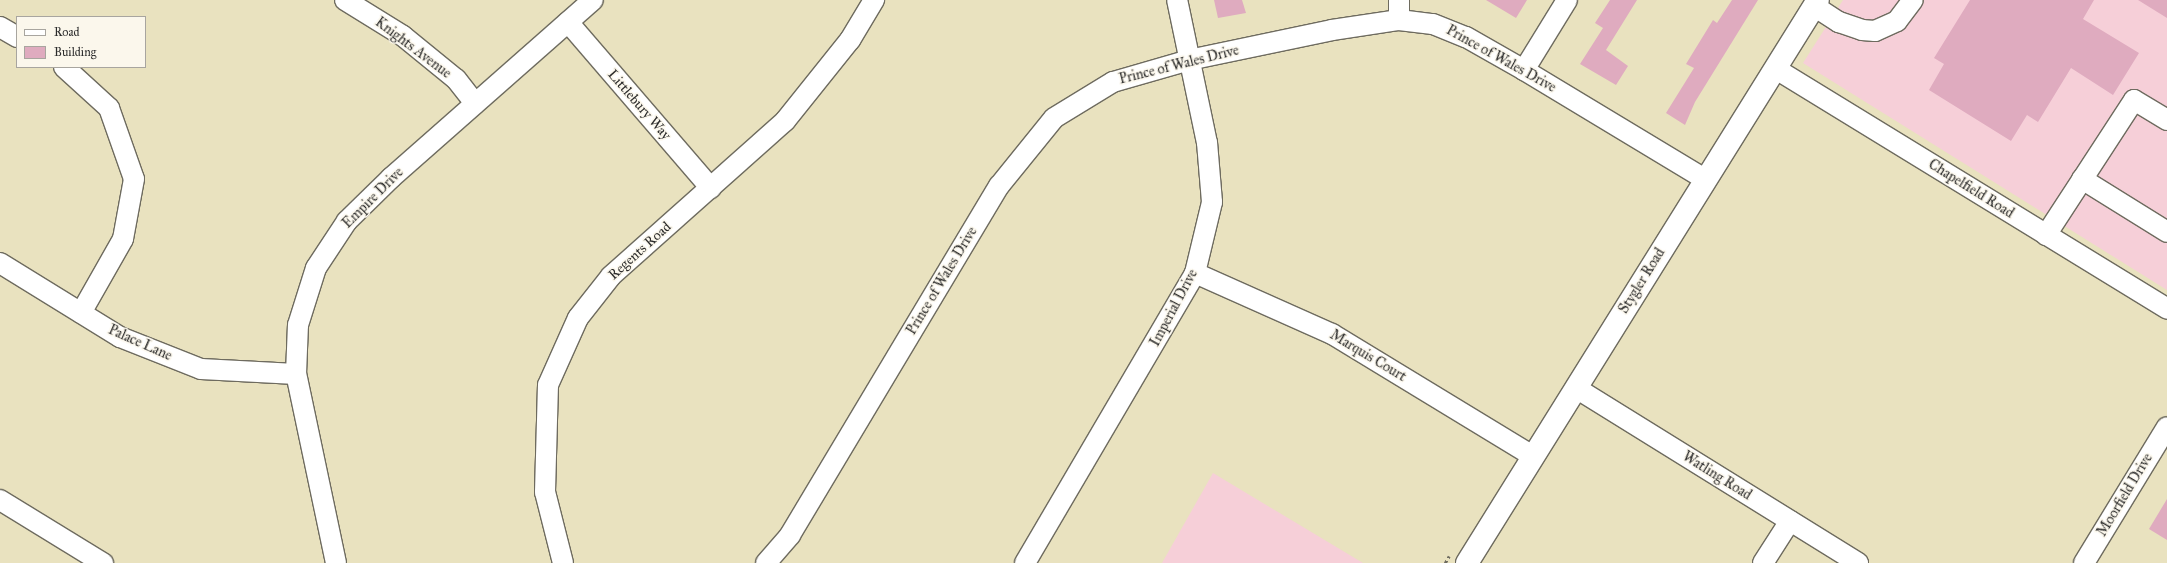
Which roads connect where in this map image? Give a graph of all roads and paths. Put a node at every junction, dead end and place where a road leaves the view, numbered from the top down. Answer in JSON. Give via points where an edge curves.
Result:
{"nodes":[{"id":1,"x":345,"y":0,"type":"edge"},
{"id":2,"x":593,"y":0,"type":"edge"},
{"id":3,"x":874,"y":0,"type":"edge"},
{"id":4,"x":1177,"y":0,"type":"edge"},
{"id":5,"x":1399,"y":0,"type":"edge"},
{"id":6,"x":1567,"y":0,"type":"edge"},
{"id":7,"x":1912,"y":0,"type":"edge"},
{"id":8,"x":1816,"y":3,"type":"edge"},
{"id":9,"x":1399,"y":20,"type":"junction"},
{"id":10,"x":568,"y":22,"type":"junction"},
{"id":11,"x":0,"y":27,"type":"edge"},
{"id":12,"x":16,"y":36,"type":"edge"},
{"id":13,"x":1189,"y":60,"type":"junction"},
{"id":14,"x":65,"y":68,"type":"edge"},
{"id":15,"x":1776,"y":69,"type":"junction"},
{"id":16,"x":1524,"y":70,"type":"junction"},
{"id":17,"x":475,"y":103,"type":"junction"},
{"id":18,"x":2167,"y":120,"type":"edge"},
{"id":19,"x":1706,"y":179,"type":"junction"},
{"id":20,"x":2082,"y":179,"type":"junction"},
{"id":21,"x":711,"y":188,"type":"junction"},
{"id":22,"x":2167,"y":232,"type":"edge"},
{"id":23,"x":2046,"y":235,"type":"junction"},
{"id":24,"x":0,"y":263,"type":"edge"},
{"id":25,"x":1195,"y":273,"type":"junction"},
{"id":26,"x":2167,"y":309,"type":"edge"},
{"id":27,"x":81,"y":313,"type":"junction"},
{"id":28,"x":296,"y":374,"type":"junction"},
{"id":29,"x":1576,"y":388,"type":"junction"},
{"id":30,"x":2167,"y":427,"type":"edge"},
{"id":31,"x":1533,"y":456,"type":"junction"},
{"id":32,"x":0,"y":500,"type":"edge"},
{"id":33,"x":1790,"y":521,"type":"junction"},
{"id":34,"x":1460,"y":557,"type":"edge"},
{"id":35,"x":2086,"y":562,"type":"edge"},
{"id":36,"x":103,"y":563,"type":"edge"},
{"id":37,"x":336,"y":563,"type":"edge"},
{"id":38,"x":563,"y":563,"type":"edge"},
{"id":39,"x":766,"y":563,"type":"edge"},
{"id":40,"x":1025,"y":563,"type":"edge"},
{"id":41,"x":1445,"y":563,"type":"edge"},
{"id":42,"x":1763,"y":563,"type":"edge"},
{"id":43,"x":1858,"y":563,"type":"edge"}],
"edges":[{"from":1,"to":17,"type":"street","name":"Knights Avenue","via":[[403,36],[456,79]]},
{"from":2,"to":10,"type":"street","name":"Empire Drive"},
{"from":3,"to":21,"type":"street","name":"Regents Road","via":[[850,40],[786,121]]},
{"from":4,"to":13,"type":"street","name":"Imperial Drive"},
{"from":5,"to":9,"type":"street"},
{"from":6,"to":16,"type":"street"},
{"from":7,"to":8,"type":"street","via":[[1898,21],[1875,31],[1862,30],[1839,22]]},
{"from":8,"to":15,"type":"main road","name":"Stygler Road"},
{"from":9,"to":13,"type":"street","name":"Prince of Wales Drive","via":[[1332,30]]},
{"from":9,"to":16,"type":"street","name":"Prince of Wales Drive","via":[[1434,24],[1466,37]]},
{"from":10,"to":17,"type":"street","name":"Empire Drive"},
{"from":10,"to":21,"type":"street","name":"Littlebury Way"},
{"from":11,"to":12,"type":"street"},
{"from":13,"to":25,"type":"street","name":"Imperial Drive","via":[[1207,143],[1212,202]]},
{"from":13,"to":39,"type":"street","name":"Prince of Wales Drive","via":[[1113,82],[1054,118],[999,186],[790,535]]},
{"from":14,"to":27,"type":"street","via":[[109,108],[134,179],[123,239]]},
{"from":15,"to":19,"type":"main road","name":"Stygler Road"},
{"from":15,"to":23,"type":"street","name":"Chapelfield Road"},
{"from":16,"to":19,"type":"street","name":"Prince of Wales Drive"},
{"from":17,"to":28,"type":"street","name":"Empire Drive","via":[[347,221],[316,268],[298,325]]},
{"from":18,"to":20,"type":"street","via":[[2134,100]]},
{"from":19,"to":29,"type":"main road","name":"Stygler Road"},
{"from":20,"to":22,"type":"street"},
{"from":20,"to":23,"type":"street"},
{"from":21,"to":38,"type":"street","name":"Regents Road","via":[[611,276],[578,318],[548,385],[545,492]]},
{"from":23,"to":26,"type":"street","name":"Chapelfield Road"},
{"from":24,"to":27,"type":"street","name":"Palace Lane"},
{"from":25,"to":31,"type":"street","name":"Marquis Court","via":[[1332,334]]},
{"from":25,"to":40,"type":"street","name":"Imperial Drive"},
{"from":27,"to":28,"type":"street","name":"Palace Lane","via":[[120,337],[201,369]]},
{"from":28,"to":37,"type":"street","name":"Empire Drive"},
{"from":29,"to":31,"type":"main road","name":"Stygler Road"},
{"from":29,"to":33,"type":"street","name":"Watling Road"},
{"from":30,"to":35,"type":"street","name":"Moorfield Drive"},
{"from":31,"to":34,"type":"main road","name":"Stygler Road"},
{"from":32,"to":36,"type":"street"},
{"from":33,"to":42,"type":"street"},
{"from":33,"to":43,"type":"street","name":"Watling Road"},
{"from":34,"to":41,"type":"path"}]}
